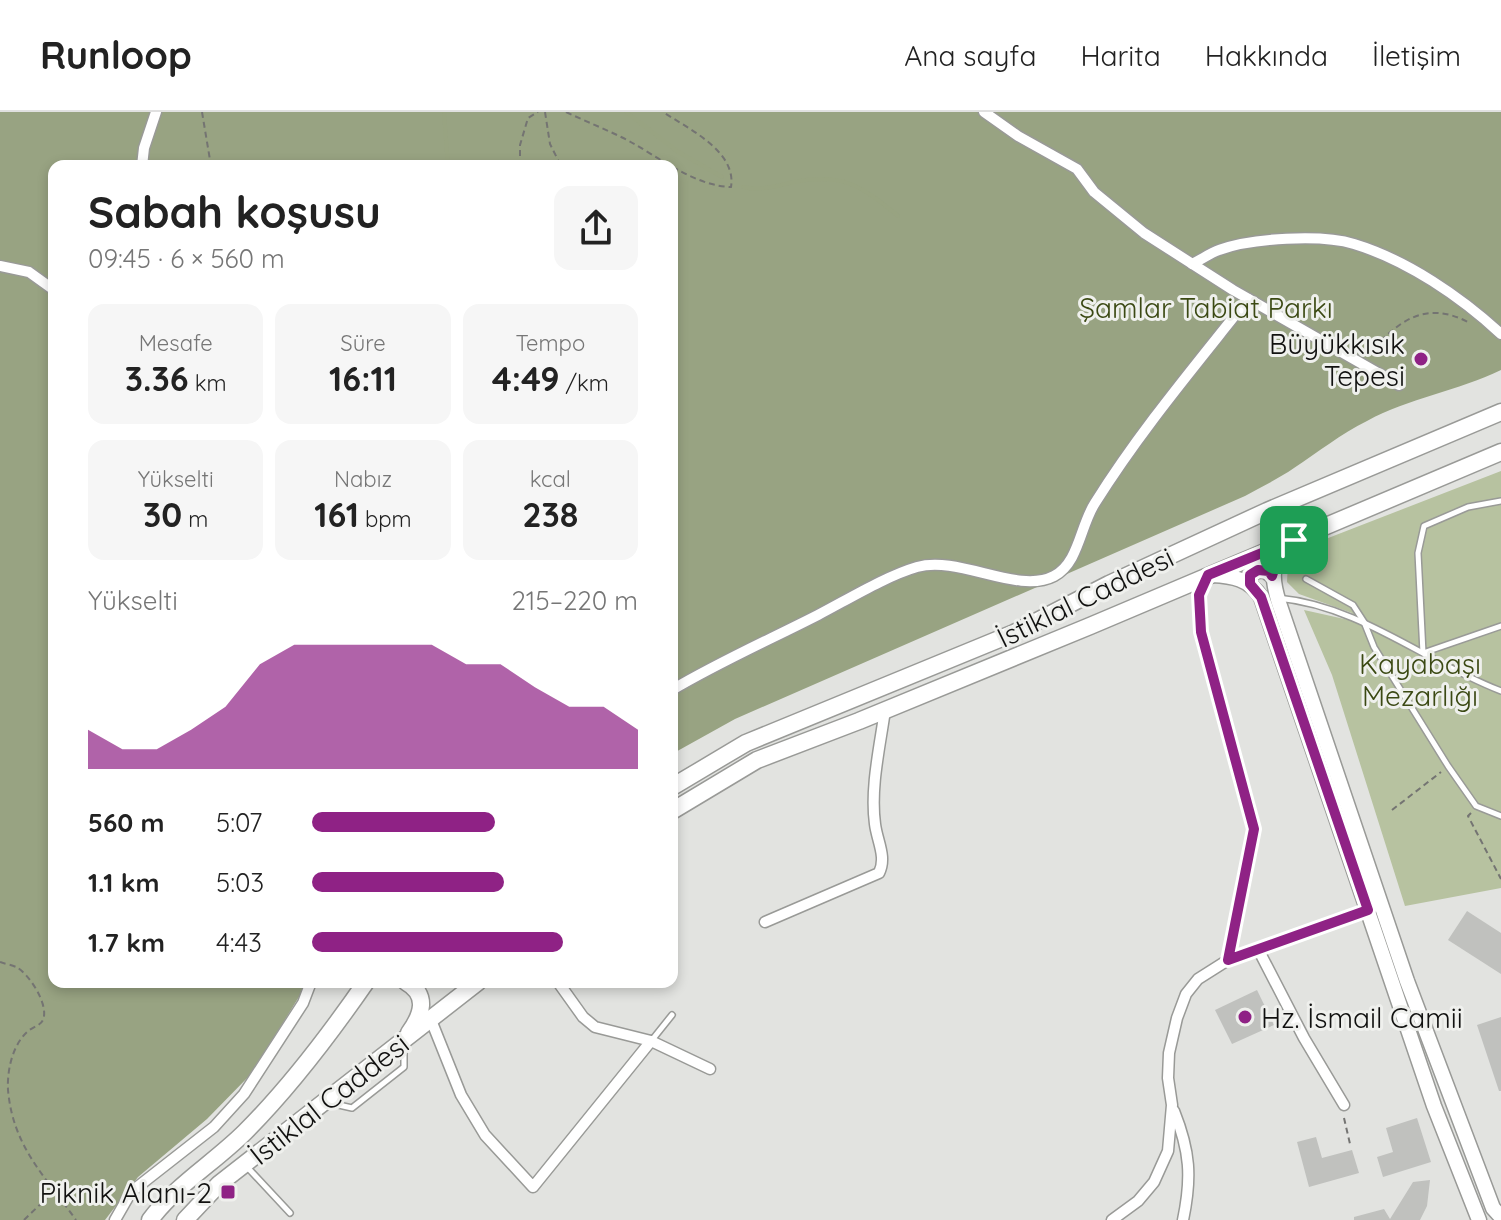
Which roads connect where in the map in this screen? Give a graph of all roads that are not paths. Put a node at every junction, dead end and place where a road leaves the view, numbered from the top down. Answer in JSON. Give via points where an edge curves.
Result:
{"nodes":[{"id":1,"x":156,"y":112,"type":"edge"},
{"id":2,"x":984,"y":112,"type":"edge"},
{"id":3,"x":143,"y":160,"type":"edge"},
{"id":4,"x":1192,"y":264,"type":"junction"},
{"id":5,"x":0,"y":266,"type":"edge"},
{"id":6,"x":48,"y":286,"type":"edge"},
{"id":7,"x":1248,"y":299,"type":"junction"},
{"id":8,"x":1501,"y":334,"type":"edge"},
{"id":9,"x":1399,"y":385,"type":"dead end"},
{"id":10,"x":1501,"y":412,"type":"edge"},
{"id":11,"x":1501,"y":452,"type":"edge"},
{"id":12,"x":1501,"y":501,"type":"edge"},
{"id":13,"x":1294,"y":540,"type":"junction"},
{"id":14,"x":1208,"y":575,"type":"junction"},
{"id":15,"x":1272,"y":576,"type":"junction"},
{"id":16,"x":1306,"y":579,"type":"dead end"},
{"id":17,"x":1250,"y":584,"type":"junction"},
{"id":18,"x":1277,"y":598,"type":"junction"},
{"id":19,"x":1364,"y":622,"type":"junction"},
{"id":20,"x":1501,"y":626,"type":"edge"},
{"id":21,"x":1423,"y":653,"type":"junction"},
{"id":22,"x":678,"y":687,"type":"edge"},
{"id":23,"x":1501,"y":691,"type":"edge"},
{"id":24,"x":885,"y":710,"type":"junction"},
{"id":25,"x":678,"y":783,"type":"edge"},
{"id":26,"x":678,"y":807,"type":"edge"},
{"id":27,"x":1501,"y":816,"type":"edge"},
{"id":28,"x":1368,"y":910,"type":"junction"},
{"id":29,"x":765,"y":922,"type":"dead end"},
{"id":30,"x":1258,"y":949,"type":"junction"},
{"id":31,"x":310,"y":988,"type":"edge"},
{"id":32,"x":361,"y":988,"type":"edge"},
{"id":33,"x":416,"y":988,"type":"edge"},
{"id":34,"x":471,"y":988,"type":"edge"},
{"id":35,"x":562,"y":988,"type":"edge"},
{"id":36,"x":672,"y":1015,"type":"dead end"},
{"id":37,"x":431,"y":1020,"type":"junction"},
{"id":38,"x":404,"y":1041,"type":"junction"},
{"id":39,"x":651,"y":1041,"type":"junction"},
{"id":40,"x":710,"y":1069,"type":"dead end"},
{"id":41,"x":1172,"y":1105,"type":"junction"},
{"id":42,"x":1344,"y":1105,"type":"road end"},
{"id":43,"x":244,"y":1164,"type":"junction"},
{"id":44,"x":290,"y":1213,"type":"dead end"},
{"id":45,"x":1501,"y":1217,"type":"edge"},
{"id":46,"x":115,"y":1220,"type":"edge"},
{"id":47,"x":150,"y":1220,"type":"edge"},
{"id":48,"x":185,"y":1220,"type":"edge"},
{"id":49,"x":1112,"y":1220,"type":"edge"},
{"id":50,"x":1183,"y":1220,"type":"edge"},
{"id":51,"x":1479,"y":1220,"type":"edge"}],
"edges":[{"from":1,"to":3,"type":"street"},
{"from":2,"to":4,"type":"street","via":[[1077,169],[1094,192]]},
{"from":4,"to":7,"type":"street"},
{"from":4,"to":8,"type":"street","via":[[1220,249],[1263,242],[1317,238],[1354,244],[1445,288]]},
{"from":5,"to":6,"type":"street","via":[[29,272]]},
{"from":7,"to":9,"type":"street"},
{"from":7,"to":22,"type":"street","via":[[1115,471],[1089,512],[1068,565],[1052,577],[1028,581],[970,568],[919,566]]},
{"from":10,"to":25,"type":"main road","name":"İstiklal Caddesi","via":[[1267,511],[1014,633],[746,743]]},
{"from":11,"to":13,"type":"main road","name":"İstiklal Caddesi"},
{"from":12,"to":21,"type":"lane","via":[[1468,507],[1424,526],[1418,553]]},
{"from":13,"to":14,"type":"main road","name":"İstiklal Caddesi"},
{"from":13,"to":15,"type":"main road"},
{"from":14,"to":17,"type":"main road","via":[[1232,576]]},
{"from":14,"to":24,"type":"main road","name":"İstiklal Caddesi"},
{"from":15,"to":17,"type":"main road","via":[[1258,570],[1250,575]]},
{"from":15,"to":18,"type":"main road"},
{"from":16,"to":19,"type":"lane","via":[[1353,605]]},
{"from":17,"to":28,"type":"main road","via":[[1261,597]]},
{"from":18,"to":19,"type":"lane","via":[[1305,600]]},
{"from":18,"to":45,"type":"main road","via":[[1407,981],[1493,1208]]},
{"from":19,"to":21,"type":"lane"},
{"from":19,"to":27,"type":"lane","via":[[1374,647],[1476,806]]},
{"from":20,"to":21,"type":"lane"},
{"from":21,"to":23,"type":"lane"},
{"from":24,"to":26,"type":"main road","name":"İstiklal Caddesi","via":[[757,760]]},
{"from":24,"to":29,"type":"street","via":[[874,823],[884,863],[879,873]]},
{"from":28,"to":30,"type":"street"},
{"from":28,"to":51,"type":"main road"},
{"from":30,"to":41,"type":"street","via":[[1228,960],[1198,979],[1186,994],[1169,1053]]},
{"from":30,"to":42,"type":"street"},
{"from":31,"to":46,"type":"street","via":[[244,1094],[214,1127],[131,1192]]},
{"from":32,"to":47,"type":"main road","name":"İstiklal Caddesi","via":[[281,1093]]},
{"from":33,"to":38,"type":"main road","via":[[422,1010]]},
{"from":34,"to":37,"type":"main road","name":"İstiklal Caddesi"},
{"from":35,"to":39,"type":"street","via":[[595,1027]]},
{"from":36,"to":39,"type":"lane"},
{"from":37,"to":38,"type":"main road","name":"İstiklal Caddesi"},
{"from":37,"to":39,"type":"street","via":[[461,1095],[485,1135],[533,1187]]},
{"from":38,"to":43,"type":"main road","name":"İstiklal Caddesi"},
{"from":39,"to":40,"type":"street"},
{"from":41,"to":49,"type":"street","via":[[1168,1151],[1154,1182]]},
{"from":41,"to":50,"type":"street","via":[[1186,1142],[1189,1174]]},
{"from":43,"to":44,"type":"lane"},
{"from":43,"to":48,"type":"main road","name":"İstiklal Caddesi"}]}
